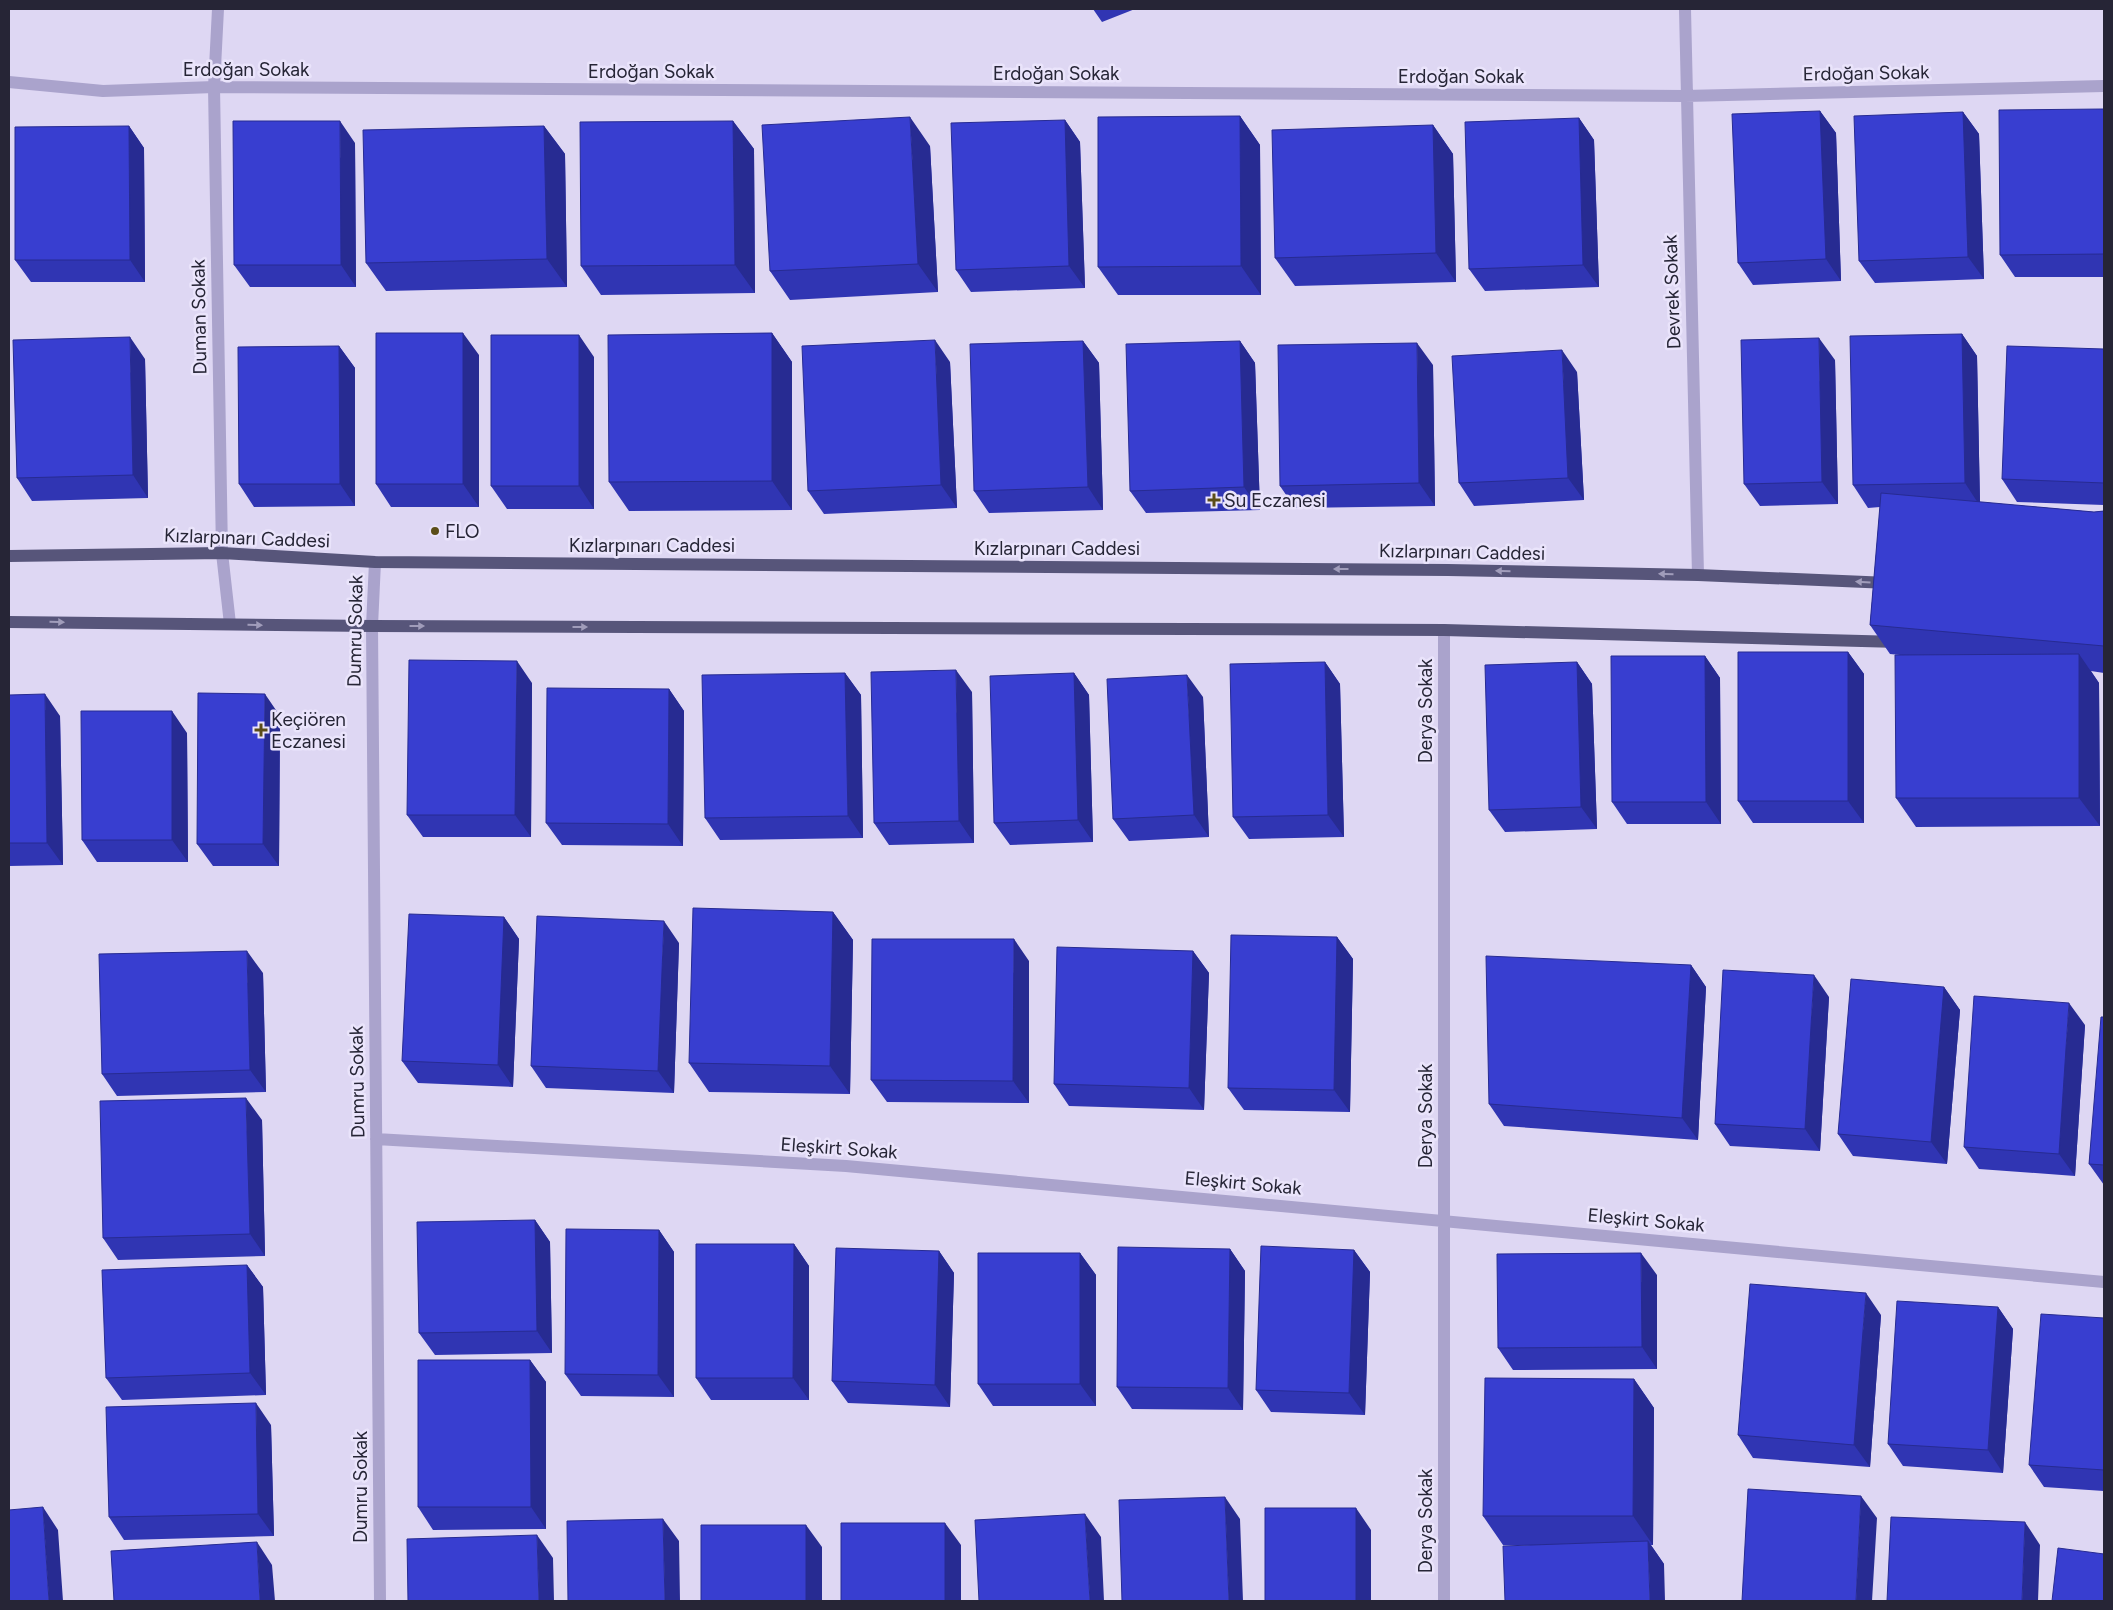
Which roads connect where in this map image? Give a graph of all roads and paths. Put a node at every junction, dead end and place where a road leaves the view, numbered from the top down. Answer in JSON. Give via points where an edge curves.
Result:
{"nodes":[{"id":1,"x":218,"y":9,"type":"edge"},
{"id":2,"x":1685,"y":9,"type":"edge"},
{"id":3,"x":9,"y":82,"type":"edge"},
{"id":4,"x":2104,"y":86,"type":"edge"},
{"id":5,"x":214,"y":87,"type":"junction"},
{"id":6,"x":1685,"y":96,"type":"junction"},
{"id":7,"x":222,"y":552,"type":"junction"},
{"id":8,"x":9,"y":556,"type":"edge"},
{"id":9,"x":375,"y":562,"type":"junction"},
{"id":10,"x":1698,"y":574,"type":"junction"},
{"id":11,"x":1906,"y":584,"type":"edge"},
{"id":12,"x":9,"y":622,"type":"edge"},
{"id":13,"x":230,"y":624,"type":"junction"},
{"id":14,"x":372,"y":626,"type":"junction"},
{"id":15,"x":1444,"y":630,"type":"junction"},
{"id":16,"x":1907,"y":642,"type":"edge"},
{"id":17,"x":376,"y":1140,"type":"junction"},
{"id":18,"x":1444,"y":1220,"type":"junction"},
{"id":19,"x":2104,"y":1282,"type":"edge"},
{"id":20,"x":380,"y":1601,"type":"edge"},
{"id":21,"x":1444,"y":1601,"type":"edge"}],
"edges":[{"from":1,"to":5,"type":"street","name":"Duman Sokak"},
{"from":2,"to":6,"type":"street","name":"Devrek Sokak"},
{"from":3,"to":5,"type":"street","name":"Erdoğan Sokak","via":[[103,91]]},
{"from":4,"to":6,"type":"street","name":"Erdoğan Sokak"},
{"from":5,"to":6,"type":"street","name":"Erdoğan Sokak"},
{"from":5,"to":7,"type":"street","name":"Duman Sokak"},
{"from":6,"to":10,"type":"street","name":"Devrek Sokak"},
{"from":7,"to":8,"type":"main road","name":"Kızlarpınarı Caddesi"},
{"from":7,"to":9,"type":"main road","name":"Kızlarpınarı Caddesi"},
{"from":7,"to":13,"type":"street","name":"Duman Sokak"},
{"from":10,"to":9,"type":"main road","name":"Kızlarpınarı Caddesi","one_way":true},
{"from":9,"to":14,"type":"street","name":"Dumru Sokak"},
{"from":11,"to":10,"type":"main road","name":"Kızlarpınarı Caddesi","one_way":true},
{"from":12,"to":13,"type":"main road","one_way":true},
{"from":13,"to":14,"type":"main road","one_way":true},
{"from":14,"to":15,"type":"main road","one_way":true},
{"from":14,"to":17,"type":"street","name":"Dumru Sokak"},
{"from":15,"to":16,"type":"main road"},
{"from":15,"to":18,"type":"street","name":"Derya Sokak"},
{"from":17,"to":18,"type":"street","name":"Eleşkirt Sokak","via":[[846,1166]]},
{"from":17,"to":20,"type":"street","name":"Dumru Sokak"},
{"from":18,"to":19,"type":"street","name":"Eleşkirt Sokak"},
{"from":18,"to":21,"type":"street","name":"Derya Sokak"}]}
